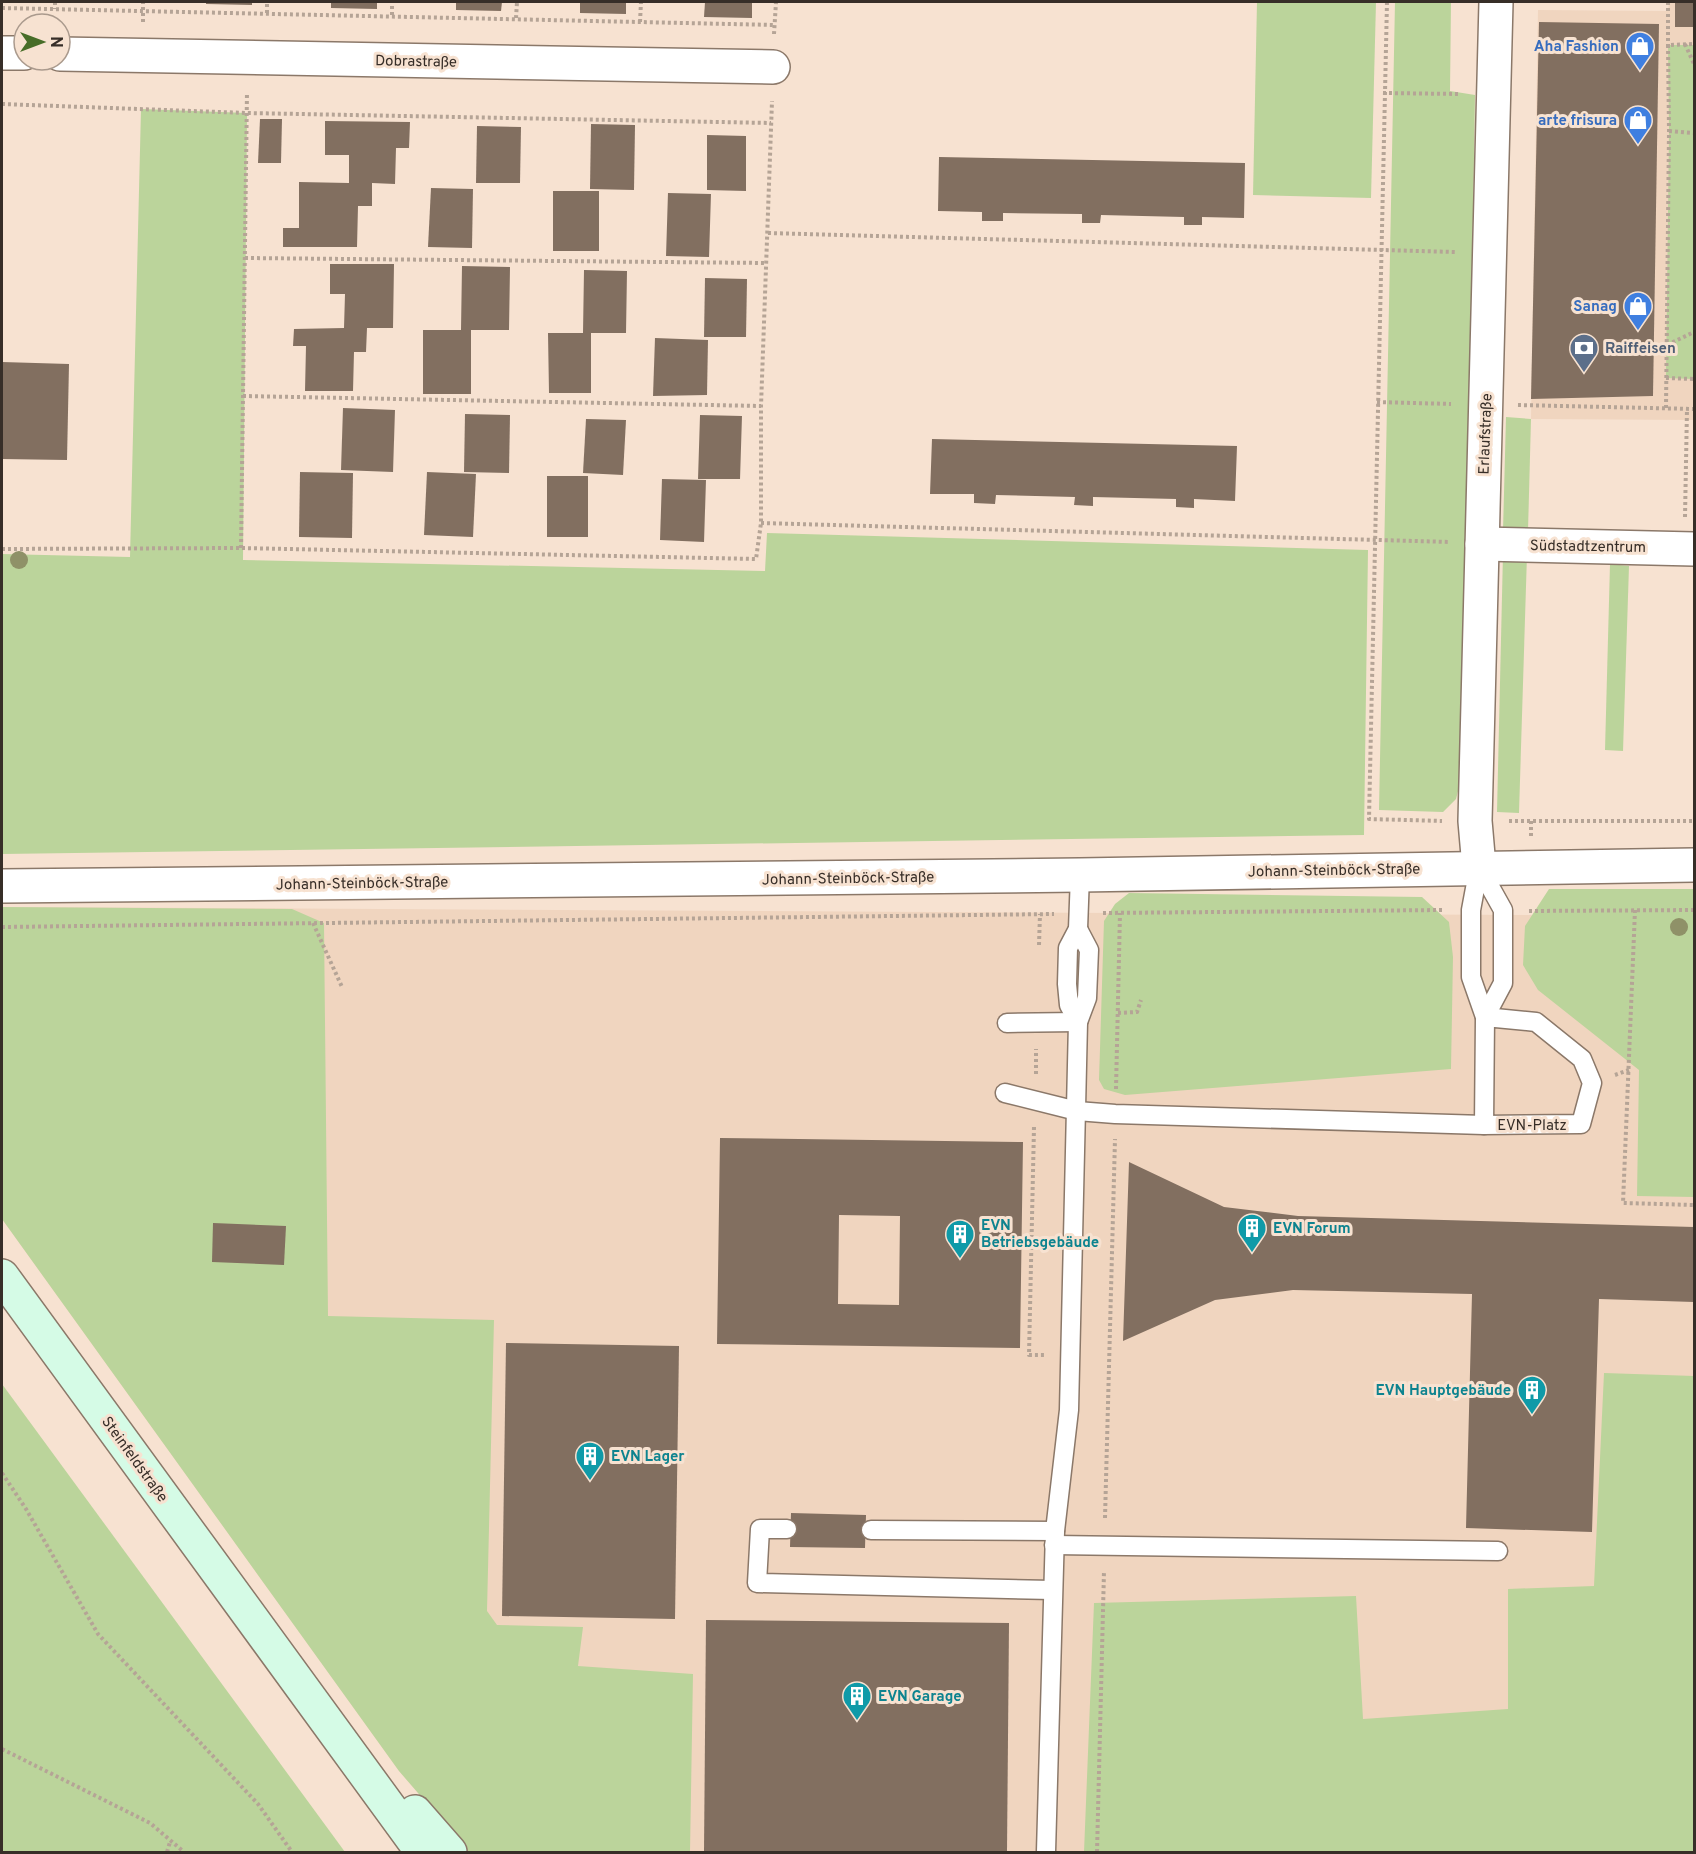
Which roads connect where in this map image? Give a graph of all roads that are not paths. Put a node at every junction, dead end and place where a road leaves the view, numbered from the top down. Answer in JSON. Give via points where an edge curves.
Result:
{"nodes":[{"id":1,"x":1496,"y":2,"type":"edge"},
{"id":2,"x":72,"y":54,"type":"edge"},
{"id":3,"x":773,"y":67,"type":"road end"},
{"id":4,"x":1690,"y":537,"type":"edge"},
{"id":5,"x":1482,"y":544,"type":"junction"},
{"id":6,"x":1695,"y":865,"type":"edge"},
{"id":7,"x":1479,"y":867,"type":"junction"},
{"id":8,"x":1080,"y":875,"type":"junction"},
{"id":9,"x":2,"y":886,"type":"edge"},
{"id":10,"x":1485,"y":1017,"type":"junction"},
{"id":11,"x":1078,"y":1022,"type":"junction"},
{"id":12,"x":1007,"y":1023,"type":"dead end"},
{"id":13,"x":1005,"y":1093,"type":"dead end"},
{"id":14,"x":1077,"y":1111,"type":"junction"},
{"id":15,"x":1484,"y":1125,"type":"junction"},
{"id":16,"x":2,"y":1276,"type":"edge"},
{"id":17,"x":787,"y":1529,"type":"dead end"},
{"id":18,"x":871,"y":1530,"type":"dead end"},
{"id":19,"x":1054,"y":1538,"type":"junction"},
{"id":20,"x":1498,"y":1551,"type":"dead end"},
{"id":21,"x":1052,"y":1590,"type":"junction"},
{"id":22,"x":269,"y":1642,"type":"junction"},
{"id":23,"x":422,"y":1852,"type":"edge"},
{"id":24,"x":450,"y":1852,"type":"edge"},
{"id":25,"x":1046,"y":1852,"type":"edge"}],
"edges":[{"from":1,"to":5,"type":"street","name":"Erlaufstraße"},
{"from":2,"to":3,"type":"street","name":"Dobrastraße"},
{"from":4,"to":5,"type":"street","name":"Südstadtzentrum"},
{"from":5,"to":7,"type":"street","name":"Erlaufstraße","via":[[1475,821]]},
{"from":6,"to":7,"type":"street","name":"Johann-Steinböck-Straße"},
{"from":7,"to":8,"type":"street","name":"Johann-Steinböck-Straße"},
{"from":7,"to":10,"type":"lane","name":"EVN-Platz","via":[[1471,910],[1471,977]]},
{"from":7,"to":10,"type":"lane","via":[[1503,910],[1503,983]]},
{"from":8,"to":9,"type":"street","name":"Johann-Steinböck-Straße"},
{"from":8,"to":11,"type":"lane","via":[[1078,921],[1089,950],[1087,998]]},
{"from":10,"to":15,"type":"lane","name":"EVN-Platz"},
{"from":10,"to":15,"type":"lane","name":"EVN-Platz","via":[[1536,1022],[1582,1059],[1592,1083],[1581,1125]]},
{"from":11,"to":12,"type":"lane"},
{"from":11,"to":14,"type":"lane"},
{"from":13,"to":14,"type":"lane"},
{"from":14,"to":15,"type":"lane"},
{"from":14,"to":19,"type":"lane","via":[[1069,1410]]},
{"from":16,"to":22,"type":"main road","name":"Steinfeldstraße"},
{"from":17,"to":21,"type":"lane","via":[[760,1529],[757,1583]]},
{"from":18,"to":19,"type":"lane"},
{"from":19,"to":20,"type":"lane","via":[[1104,1545]]},
{"from":19,"to":21,"type":"lane"},
{"from":21,"to":25,"type":"lane"},
{"from":22,"to":23,"type":"main road","name":"Steinfeldstraße"},
{"from":22,"to":24,"type":"main road","name":"Steinfeldstraße"}]}
